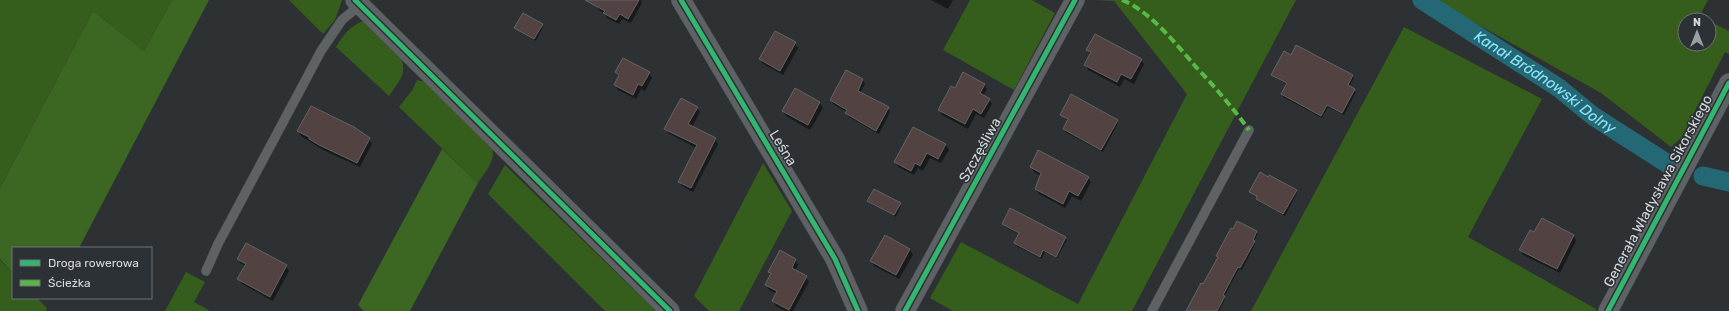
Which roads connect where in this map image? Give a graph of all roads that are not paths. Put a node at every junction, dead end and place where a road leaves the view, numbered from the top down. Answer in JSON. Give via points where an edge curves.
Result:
{"nodes":[{"id":1,"x":681,"y":0,"type":"edge"},
{"id":2,"x":1075,"y":0,"type":"edge"},
{"id":3,"x":358,"y":2,"type":"edge"},
{"id":4,"x":1729,"y":83,"type":"edge"},
{"id":5,"x":1249,"y":130,"type":"dead end"},
{"id":6,"x":206,"y":271,"type":"dead end"},
{"id":7,"x":670,"y":311,"type":"edge"},
{"id":8,"x":858,"y":311,"type":"edge"},
{"id":9,"x":905,"y":311,"type":"edge"},
{"id":10,"x":1152,"y":311,"type":"edge"},
{"id":11,"x":1608,"y":311,"type":"edge"}],
"edges":[{"from":1,"to":8,"type":"street","name":"Leśna","via":[[832,253]]},
{"from":2,"to":9,"type":"street","name":"Szczęśliwa"},
{"from":3,"to":6,"type":"lane","via":[[342,20],[322,51]]},
{"from":3,"to":7,"type":"street"},
{"from":4,"to":11,"type":"street","name":"Generała Władysława Sikorskiego"},
{"from":5,"to":10,"type":"lane"}]}
